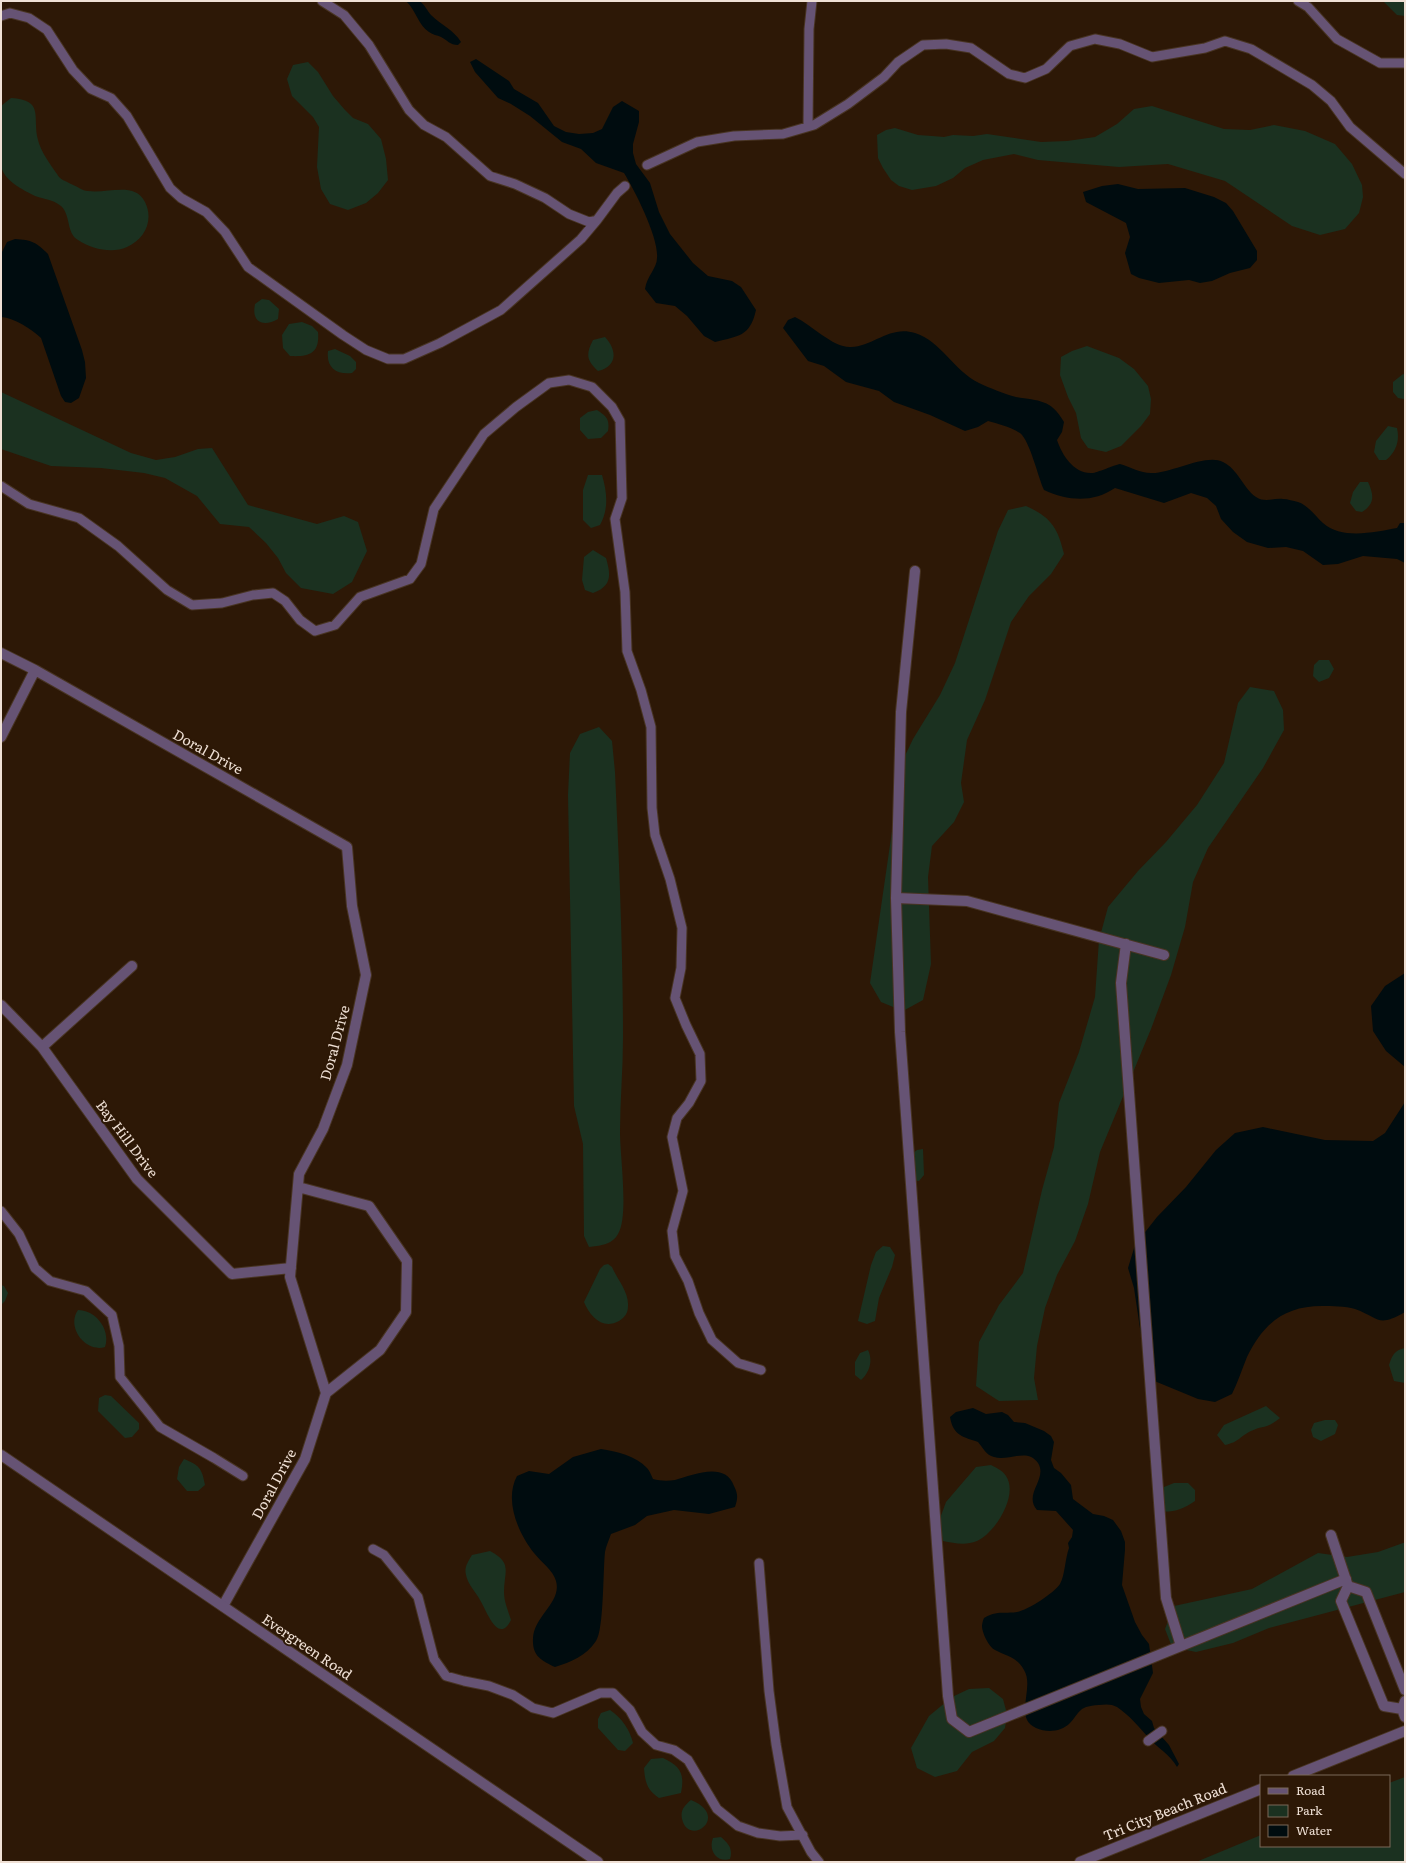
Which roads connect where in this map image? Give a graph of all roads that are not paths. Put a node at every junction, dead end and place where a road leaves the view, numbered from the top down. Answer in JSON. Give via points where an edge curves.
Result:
{"nodes":[{"id":1,"x":322,"y":1,"type":"edge"},
{"id":2,"x":812,"y":1,"type":"edge"},
{"id":3,"x":1298,"y":1,"type":"edge"},
{"id":4,"x":1,"y":16,"type":"edge"},
{"id":5,"x":1405,"y":62,"type":"edge"},
{"id":6,"x":808,"y":126,"type":"junction"},
{"id":7,"x":647,"y":165,"type":"dead end"},
{"id":8,"x":1405,"y":174,"type":"edge"},
{"id":9,"x":625,"y":186,"type":"dead end"},
{"id":10,"x":598,"y":220,"type":"junction"},
{"id":11,"x":1,"y":486,"type":"edge"},
{"id":12,"x":915,"y":571,"type":"dead end"},
{"id":13,"x":1,"y":653,"type":"edge"},
{"id":14,"x":35,"y":670,"type":"junction"},
{"id":15,"x":1,"y":737,"type":"edge"},
{"id":16,"x":896,"y":898,"type":"junction"},
{"id":17,"x":1126,"y":944,"type":"junction"},
{"id":18,"x":1164,"y":955,"type":"dead end"},
{"id":19,"x":132,"y":966,"type":"dead end"},
{"id":20,"x":1,"y":1005,"type":"edge"},
{"id":21,"x":42,"y":1047,"type":"junction"},
{"id":22,"x":298,"y":1187,"type":"junction"},
{"id":23,"x":1,"y":1211,"type":"edge"},
{"id":24,"x":291,"y":1268,"type":"junction"},
{"id":25,"x":761,"y":1370,"type":"dead end"},
{"id":26,"x":326,"y":1393,"type":"junction"},
{"id":27,"x":1,"y":1455,"type":"edge"},
{"id":28,"x":243,"y":1476,"type":"dead end"},
{"id":29,"x":1331,"y":1535,"type":"dead end"},
{"id":30,"x":374,"y":1549,"type":"dead end"},
{"id":31,"x":759,"y":1563,"type":"dead end"},
{"id":32,"x":1347,"y":1583,"type":"junction"},
{"id":33,"x":223,"y":1606,"type":"junction"},
{"id":34,"x":1181,"y":1646,"type":"junction"},
{"id":35,"x":1405,"y":1690,"type":"edge"},
{"id":36,"x":1404,"y":1709,"type":"edge"},
{"id":37,"x":1162,"y":1731,"type":"dead end"},
{"id":38,"x":1405,"y":1731,"type":"edge"},
{"id":39,"x":1148,"y":1741,"type":"dead end"},
{"id":40,"x":1295,"y":1775,"type":"edge"},
{"id":41,"x":1260,"y":1789,"type":"edge"},
{"id":42,"x":803,"y":1835,"type":"junction"},
{"id":43,"x":598,"y":1862,"type":"edge"},
{"id":44,"x":819,"y":1862,"type":"edge"},
{"id":45,"x":1080,"y":1862,"type":"edge"}],
"edges":[{"from":1,"to":10,"type":"lane","via":[[344,16],[369,45],[410,110],[424,125],[446,137],[490,176],[546,198],[569,214],[589,222]]},
{"from":2,"to":6,"type":"lane","via":[[809,29]]},
{"from":3,"to":5,"type":"lane","via":[[1308,7],[1338,39],[1380,63]]},
{"from":4,"to":10,"type":"lane","via":[[10,13],[29,18],[47,30],[73,70],[91,89],[111,98],[127,116],[170,188],[181,198],[206,212],[225,232],[248,267],[342,335],[366,350],[388,359],[404,359],[501,310],[582,239]]},
{"from":6,"to":7,"type":"lane","via":[[783,134],[734,136],[697,142]]},
{"from":6,"to":8,"type":"lane","via":[[848,104],[884,78],[898,62],[923,45],[946,44],[971,48],[1009,74],[1025,78],[1046,69],[1070,46],[1095,38],[1120,44],[1152,57],[1205,48],[1225,41],[1251,49],[1312,85],[1331,100],[1350,127]]},
{"from":9,"to":10,"type":"lane"},
{"from":11,"to":25,"type":"lane","via":[[29,504],[79,518],[118,546],[167,590],[192,605],[222,603],[273,593],[285,601],[300,620],[315,631],[335,624],[360,597],[410,579],[422,564],[434,509],[484,434],[516,407],[549,383],[569,380],[592,387],[612,407],[620,420],[622,498],[615,519],[625,592],[627,651],[651,727],[654,835],[670,879],[682,928],[681,968],[675,998],[700,1054],[701,1081],[677,1118],[672,1137],[682,1191],[672,1231],[675,1256],[712,1340],[738,1363]]},
{"from":12,"to":16,"type":"street","via":[[901,712]]},
{"from":13,"to":14,"type":"street","name":"Doral Drive"},
{"from":14,"to":15,"type":"street"},
{"from":14,"to":22,"type":"street","name":"Doral Drive","via":[[347,847],[352,906],[366,975],[347,1065],[323,1129],[299,1174]]},
{"from":16,"to":17,"type":"street","via":[[966,901]]},
{"from":16,"to":34,"type":"street","via":[[900,1032],[948,1696],[952,1719],[969,1732]]},
{"from":17,"to":18,"type":"street"},
{"from":17,"to":34,"type":"street","via":[[1121,983],[1166,1598]]},
{"from":19,"to":21,"type":"street"},
{"from":20,"to":21,"type":"street","name":"Bay Hill Drive"},
{"from":21,"to":24,"type":"street","name":"Bay Hill Drive","via":[[137,1180],[232,1274]]},
{"from":22,"to":24,"type":"street","name":"Doral Drive"},
{"from":22,"to":26,"type":"street","via":[[369,1206],[407,1262],[406,1312],[380,1350]]},
{"from":23,"to":28,"type":"lane","via":[[19,1234],[35,1268],[50,1282],[86,1291],[112,1315],[119,1346],[120,1377],[160,1427]]},
{"from":24,"to":26,"type":"street","name":"Doral Drive","via":[[290,1277]]},
{"from":26,"to":33,"type":"street","name":"Doral Drive","via":[[305,1459]]},
{"from":27,"to":33,"type":"street","name":"Evergreen Road"},
{"from":29,"to":32,"type":"street"},
{"from":30,"to":42,"type":"lane","via":[[384,1555],[418,1597],[434,1659],[446,1676],[489,1686],[513,1695],[532,1708],[553,1713],[600,1693],[613,1693],[630,1710],[642,1732],[656,1744],[674,1750],[688,1760],[717,1809],[738,1826],[780,1836]]},
{"from":31,"to":42,"type":"lane","via":[[769,1691],[776,1744],[787,1806]]},
{"from":32,"to":34,"type":"street"},
{"from":32,"to":35,"type":"street","via":[[1366,1592]]},
{"from":32,"to":36,"type":"street","via":[[1341,1601],[1384,1706]]},
{"from":33,"to":43,"type":"street","name":"Evergreen Road"},
{"from":37,"to":39,"type":"lane"},
{"from":38,"to":40,"type":"street"},
{"from":41,"to":45,"type":"street","name":"Tri City Beach Road"},
{"from":42,"to":44,"type":"lane"}]}
